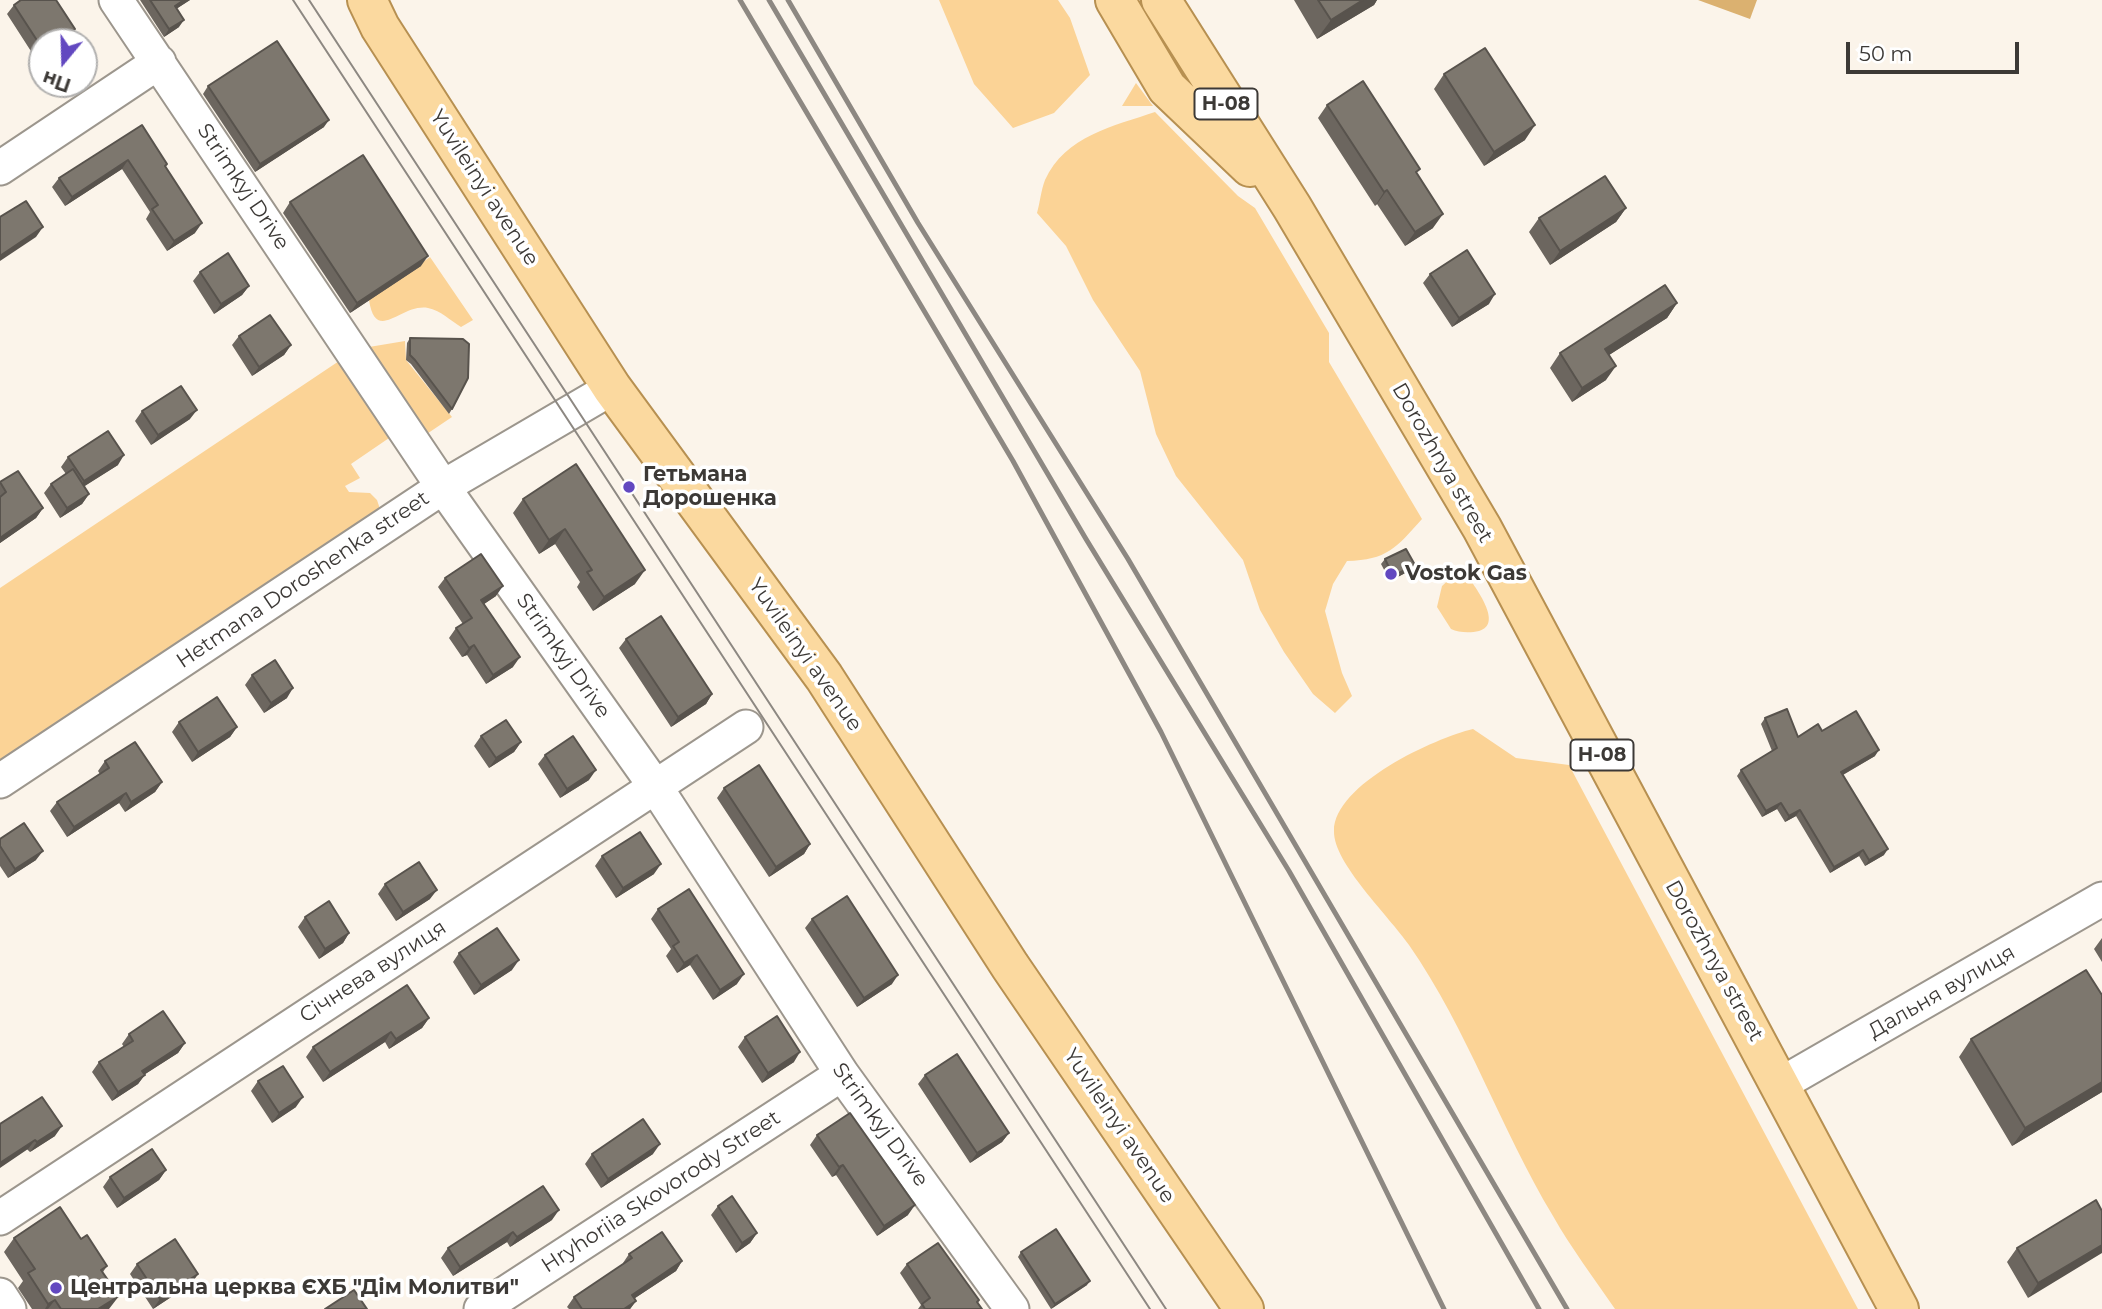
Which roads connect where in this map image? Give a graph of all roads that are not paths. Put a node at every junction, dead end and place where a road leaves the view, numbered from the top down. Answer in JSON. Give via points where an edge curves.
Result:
{"nodes":[{"id":1,"x":116,"y":0,"type":"edge"},
{"id":2,"x":367,"y":0,"type":"edge"},
{"id":3,"x":1115,"y":0,"type":"edge"},
{"id":4,"x":1161,"y":0,"type":"edge"},
{"id":5,"x":159,"y":62,"type":"junction"},
{"id":6,"x":0,"y":168,"type":"edge"},
{"id":7,"x":1292,"y":207,"type":"junction"},
{"id":8,"x":612,"y":388,"type":"junction"},
{"id":9,"x":443,"y":487,"type":"junction"},
{"id":10,"x":746,"y":727,"type":"dead end"},
{"id":11,"x":0,"y":781,"type":"edge"},
{"id":12,"x":655,"y":786,"type":"junction"},
{"id":13,"x":2102,"y":900,"type":"edge"},
{"id":14,"x":842,"y":1074,"type":"junction"},
{"id":15,"x":1781,"y":1084,"type":"junction"},
{"id":16,"x":0,"y":1218,"type":"edge"},
{"id":17,"x":0,"y":1295,"type":"edge"},
{"id":18,"x":9,"y":1309,"type":"edge"},
{"id":19,"x":481,"y":1309,"type":"edge"},
{"id":20,"x":1012,"y":1309,"type":"edge"},
{"id":21,"x":1244,"y":1309,"type":"edge"},
{"id":22,"x":1899,"y":1309,"type":"edge"}],
"edges":[{"from":1,"to":5,"type":"street","name":"Strimkyj Drive"},
{"from":2,"to":8,"type":"main road","name":"Yuvileinyi avenue"},
{"from":3,"to":7,"type":"main road","via":[[1167,88]]},
{"from":4,"to":7,"type":"main road","name":"Dorozhnya street","number":"Н-08"},
{"from":5,"to":6,"type":"street"},
{"from":5,"to":9,"type":"street","name":"Strimkyj Drive"},
{"from":7,"to":15,"type":"main road","name":"Dorozhnya street","number":"Н-08","via":[[1482,528]]},
{"from":8,"to":9,"type":"street","name":"Hetmana Doroshenka street"},
{"from":8,"to":21,"type":"main road","name":"Yuvileinyi avenue","via":[[824,677],[1010,966]]},
{"from":9,"to":11,"type":"street","name":"Hetmana Doroshenka street"},
{"from":9,"to":12,"type":"street","name":"Strimkyj Drive"},
{"from":10,"to":12,"type":"street","name":"Січнева вулиця"},
{"from":12,"to":14,"type":"street","name":"Strimkyj Drive"},
{"from":12,"to":16,"type":"street","name":"Січнева вулиця"},
{"from":13,"to":15,"type":"street","name":"Дальня вулиця"},
{"from":14,"to":19,"type":"street","name":"Hryhoriia Skovorody Street"},
{"from":14,"to":20,"type":"street","name":"Strimkyj Drive"},
{"from":15,"to":22,"type":"main road","name":"Dorozhnya street","number":"Н-08"},
{"from":17,"to":18,"type":"street"}]}
